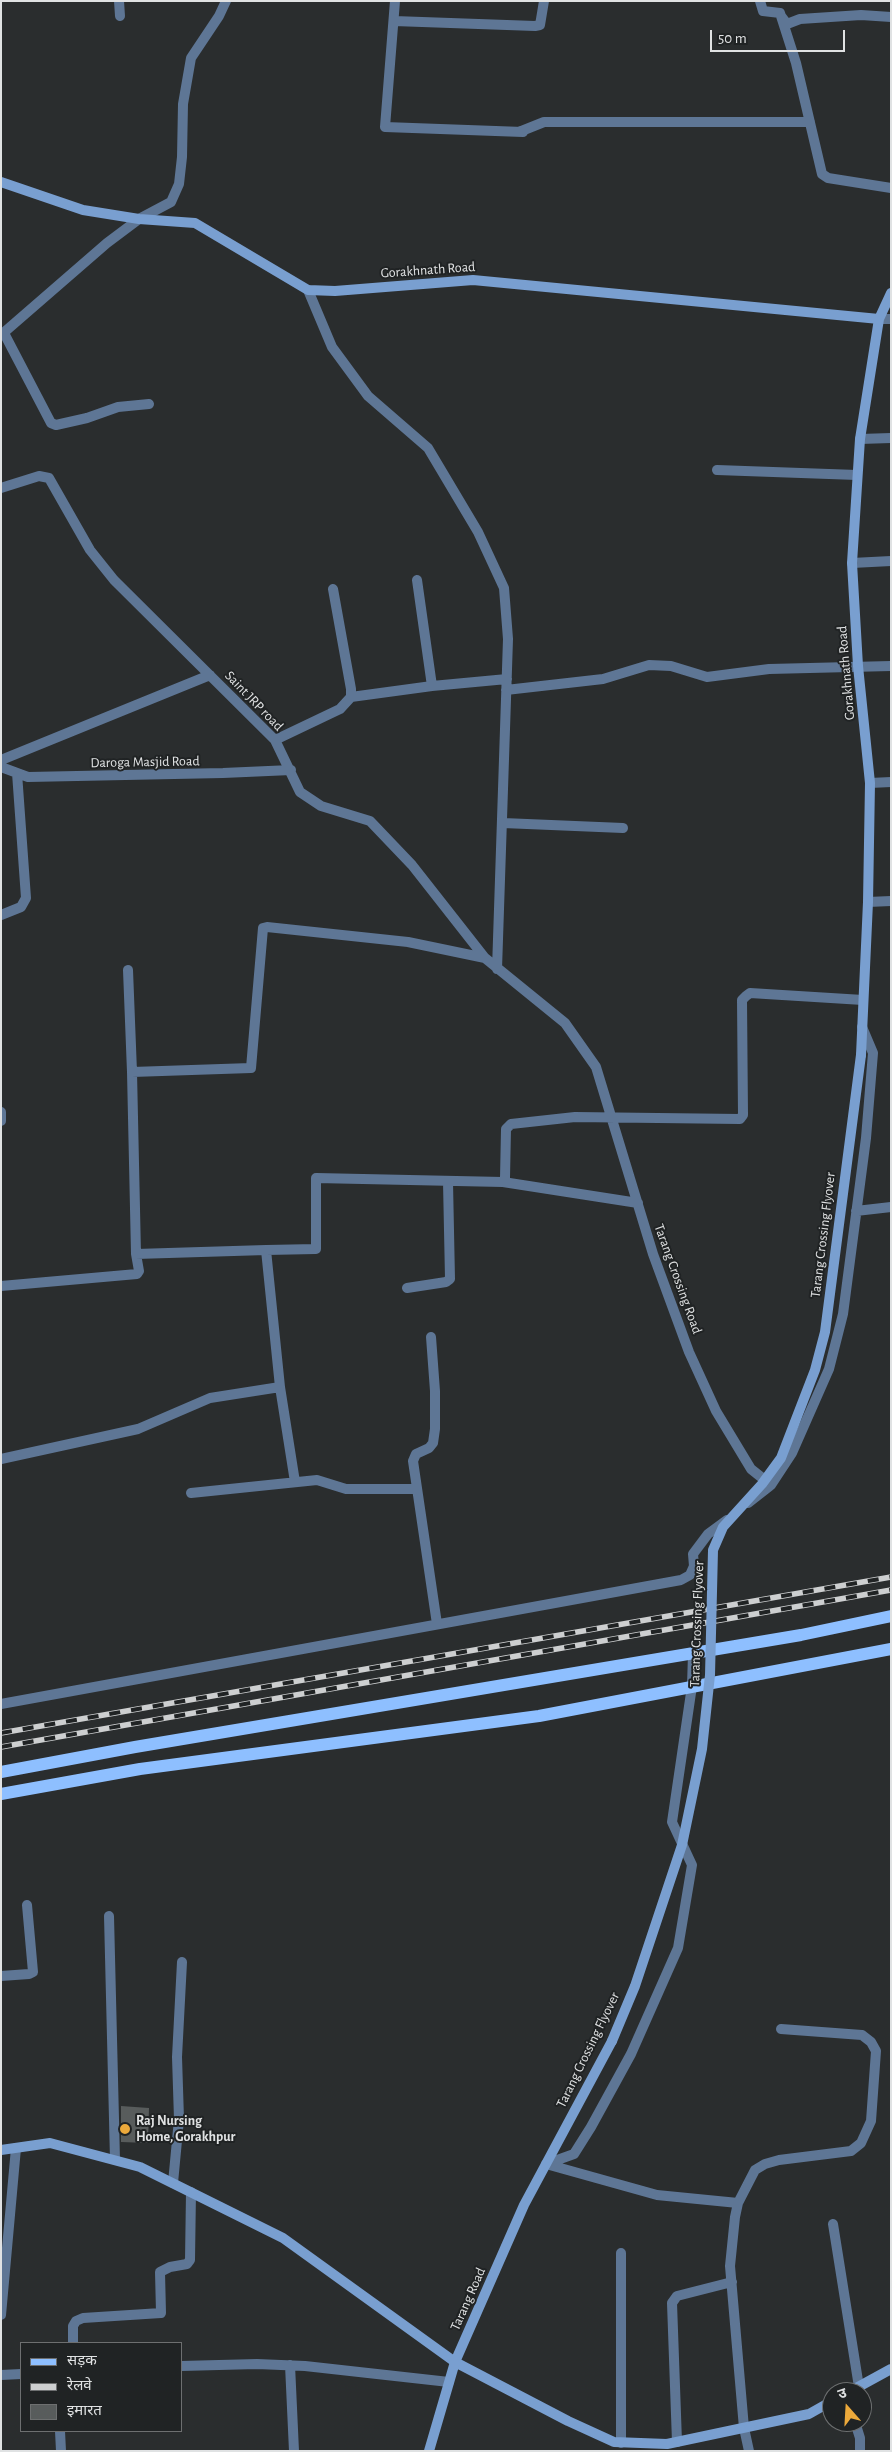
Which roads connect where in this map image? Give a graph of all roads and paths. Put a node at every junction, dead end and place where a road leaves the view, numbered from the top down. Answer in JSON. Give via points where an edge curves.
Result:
{"nodes":[{"id":1,"x":119,"y":1,"type":"edge"},
{"id":2,"x":226,"y":1,"type":"edge"},
{"id":3,"x":394,"y":1,"type":"edge"},
{"id":4,"x":544,"y":1,"type":"edge"},
{"id":5,"x":760,"y":1,"type":"edge"},
{"id":6,"x":781,"y":15,"type":"junction"},
{"id":7,"x":120,"y":16,"type":"dead end"},
{"id":8,"x":891,"y":18,"type":"edge"},
{"id":9,"x":394,"y":21,"type":"junction"},
{"id":10,"x":810,"y":122,"type":"junction"},
{"id":11,"x":1,"y":182,"type":"edge"},
{"id":12,"x":891,"y":188,"type":"edge"},
{"id":13,"x":139,"y":219,"type":"junction"},
{"id":14,"x":308,"y":290,"type":"junction"},
{"id":15,"x":891,"y":293,"type":"edge"},
{"id":16,"x":891,"y":318,"type":"edge"},
{"id":17,"x":879,"y":319,"type":"junction"},
{"id":18,"x":2,"y":334,"type":"edge"},
{"id":19,"x":149,"y":404,"type":"dead end"},
{"id":20,"x":891,"y":438,"type":"edge"},
{"id":21,"x":860,"y":439,"type":"junction"},
{"id":22,"x":717,"y":470,"type":"dead end"},
{"id":23,"x":857,"y":475,"type":"junction"},
{"id":24,"x":1,"y":488,"type":"edge"},
{"id":25,"x":891,"y":562,"type":"edge"},
{"id":26,"x":852,"y":564,"type":"junction"},
{"id":27,"x":418,"y":580,"type":"dead end"},
{"id":28,"x":332,"y":589,"type":"dead end"},
{"id":29,"x":858,"y":666,"type":"junction"},
{"id":30,"x":891,"y":666,"type":"edge"},
{"id":31,"x":210,"y":675,"type":"junction"},
{"id":32,"x":507,"y":679,"type":"junction"},
{"id":33,"x":432,"y":686,"type":"junction"},
{"id":34,"x":506,"y":690,"type":"junction"},
{"id":35,"x":351,"y":697,"type":"junction"},
{"id":36,"x":275,"y":740,"type":"junction"},
{"id":37,"x":1,"y":760,"type":"edge"},
{"id":38,"x":1,"y":767,"type":"edge"},
{"id":39,"x":290,"y":770,"type":"junction"},
{"id":40,"x":17,"y":773,"type":"junction"},
{"id":41,"x":891,"y":782,"type":"edge"},
{"id":42,"x":870,"y":783,"type":"junction"},
{"id":43,"x":503,"y":823,"type":"junction"},
{"id":44,"x":623,"y":828,"type":"dead end"},
{"id":45,"x":868,"y":902,"type":"junction"},
{"id":46,"x":891,"y":902,"type":"edge"},
{"id":47,"x":1,"y":915,"type":"edge"},
{"id":48,"x":485,"y":958,"type":"junction"},
{"id":49,"x":497,"y":969,"type":"junction"},
{"id":50,"x":128,"y":970,"type":"dead end"},
{"id":51,"x":863,"y":1000,"type":"junction"},
{"id":52,"x":862,"y":1026,"type":"junction"},
{"id":53,"x":132,"y":1072,"type":"junction"},
{"id":54,"x":1,"y":1112,"type":"edge"},
{"id":55,"x":612,"y":1118,"type":"junction"},
{"id":56,"x":1,"y":1120,"type":"edge"},
{"id":57,"x":448,"y":1182,"type":"junction"},
{"id":58,"x":503,"y":1182,"type":"junction"},
{"id":59,"x":638,"y":1203,"type":"junction"},
{"id":60,"x":891,"y":1207,"type":"edge"},
{"id":61,"x":856,"y":1211,"type":"junction"},
{"id":62,"x":266,"y":1250,"type":"junction"},
{"id":63,"x":136,"y":1254,"type":"junction"},
{"id":64,"x":1,"y":1286,"type":"edge"},
{"id":65,"x":407,"y":1288,"type":"dead end"},
{"id":66,"x":431,"y":1337,"type":"dead end"},
{"id":67,"x":280,"y":1387,"type":"junction"},
{"id":68,"x":1,"y":1459,"type":"edge"},
{"id":69,"x":296,"y":1482,"type":"junction"},
{"id":70,"x":771,"y":1485,"type":"junction"},
{"id":71,"x":416,"y":1489,"type":"junction"},
{"id":72,"x":191,"y":1493,"type":"dead end"},
{"id":73,"x":891,"y":1616,"type":"edge"},
{"id":74,"x":438,"y":1624,"type":"junction"},
{"id":75,"x":891,"y":1648,"type":"edge"},
{"id":76,"x":693,"y":1654,"type":"junction"},
{"id":77,"x":692,"y":1686,"type":"junction"},
{"id":78,"x":1,"y":1704,"type":"edge"},
{"id":79,"x":1,"y":1772,"type":"edge"},
{"id":80,"x":1,"y":1794,"type":"edge"},
{"id":81,"x":27,"y":1905,"type":"dead end"},
{"id":82,"x":109,"y":1916,"type":"dead end"},
{"id":83,"x":182,"y":1962,"type":"dead end"},
{"id":84,"x":1,"y":1976,"type":"edge"},
{"id":85,"x":781,"y":2029,"type":"dead end"},
{"id":86,"x":16,"y":2148,"type":"junction"},
{"id":87,"x":1,"y":2150,"type":"edge"},
{"id":88,"x":115,"y":2160,"type":"junction"},
{"id":89,"x":546,"y":2164,"type":"junction"},
{"id":90,"x":173,"y":2183,"type":"junction"},
{"id":91,"x":191,"y":2192,"type":"junction"},
{"id":92,"x":738,"y":2203,"type":"junction"},
{"id":93,"x":833,"y":2224,"type":"dead end"},
{"id":94,"x":621,"y":2253,"type":"dead end"},
{"id":95,"x":732,"y":2282,"type":"junction"},
{"id":96,"x":1,"y":2316,"type":"edge"},
{"id":97,"x":73,"y":2342,"type":"edge"},
{"id":98,"x":455,"y":2362,"type":"junction"},
{"id":99,"x":290,"y":2365,"type":"junction"},
{"id":100,"x":182,"y":2366,"type":"edge"},
{"id":101,"x":891,"y":2369,"type":"edge"},
{"id":102,"x":20,"y":2374,"type":"edge"},
{"id":103,"x":1,"y":2375,"type":"edge"},
{"id":104,"x":449,"y":2382,"type":"junction"},
{"id":105,"x":858,"y":2382,"type":"edge"},
{"id":106,"x":868,"y":2382,"type":"edge"},
{"id":107,"x":822,"y":2407,"type":"edge"},
{"id":108,"x":744,"y":2428,"type":"junction"},
{"id":109,"x":60,"y":2432,"type":"edge"},
{"id":110,"x":858,"y":2432,"type":"edge"},
{"id":111,"x":677,"y":2442,"type":"junction"},
{"id":112,"x":617,"y":2445,"type":"edge"},
{"id":113,"x":61,"y":2451,"type":"edge"},
{"id":114,"x":294,"y":2451,"type":"edge"},
{"id":115,"x":428,"y":2451,"type":"edge"},
{"id":116,"x":749,"y":2451,"type":"edge"},
{"id":117,"x":860,"y":2451,"type":"edge"}],
"edges":[{"from":1,"to":7,"type":"street"},
{"from":2,"to":13,"type":"street","via":[[190,58],[183,104],[179,184],[171,202]]},
{"from":3,"to":9,"type":"street"},
{"from":4,"to":9,"type":"street","via":[[540,25],[535,26]]},
{"from":5,"to":6,"type":"street","via":[[763,11]]},
{"from":6,"to":8,"type":"street","via":[[787,24],[800,19],[861,15]]},
{"from":6,"to":10,"type":"street"},
{"from":9,"to":10,"type":"street","via":[[385,127],[521,132],[544,122]]},
{"from":10,"to":12,"type":"street","via":[[824,177]]},
{"from":11,"to":13,"type":"main road","name":"Gorakhnath Road","via":[[83,210]]},
{"from":13,"to":14,"type":"main road","name":"Gorakhnath Road","via":[[195,223]]},
{"from":13,"to":18,"type":"street"},
{"from":14,"to":17,"type":"main road","name":"Gorakhnath Road","via":[[335,291],[473,280]]},
{"from":14,"to":32,"type":"street","via":[[332,347],[368,396],[428,448],[478,532],[504,588]]},
{"from":15,"to":17,"type":"main road","name":"Gorakhnath Road"},
{"from":16,"to":17,"type":"street"},
{"from":17,"to":21,"type":"main road","name":"Gorakhnath Road"},
{"from":18,"to":19,"type":"street","via":[[51,423],[56,425],[86,418],[118,407]]},
{"from":20,"to":21,"type":"street"},
{"from":21,"to":23,"type":"main road","name":"Gorakhnath Road"},
{"from":22,"to":23,"type":"street"},
{"from":23,"to":26,"type":"main road","name":"Gorakhnath Road"},
{"from":24,"to":31,"type":"street","name":"Saint JRP road","via":[[39,476],[49,478],[90,550],[114,580]]},
{"from":25,"to":26,"type":"street"},
{"from":26,"to":29,"type":"main road","name":"Gorakhnath Road"},
{"from":27,"to":33,"type":"street"},
{"from":28,"to":35,"type":"street"},
{"from":29,"to":30,"type":"street"},
{"from":29,"to":34,"type":"street","via":[[769,669],[707,677],[671,666],[649,665],[603,679]]},
{"from":29,"to":42,"type":"main road","name":"Gorakhnath Road"},
{"from":31,"to":36,"type":"street","name":"Saint JRP road"},
{"from":31,"to":37,"type":"street"},
{"from":32,"to":33,"type":"street"},
{"from":32,"to":34,"type":"street"},
{"from":33,"to":35,"type":"street"},
{"from":34,"to":43,"type":"street"},
{"from":35,"to":36,"type":"street","via":[[340,709]]},
{"from":36,"to":39,"type":"street","name":"Saint JRP road"},
{"from":38,"to":40,"type":"street","name":"Daroga Masjid Road"},
{"from":39,"to":40,"type":"street","name":"Daroga Masjid Road","via":[[75,777],[28,777]]},
{"from":39,"to":48,"type":"street","name":"Saint JRP road","via":[[300,792],[321,806],[370,821],[412,865]]},
{"from":40,"to":47,"type":"street","via":[[26,898],[21,907]]},
{"from":41,"to":42,"type":"street"},
{"from":42,"to":45,"type":"main road","name":"Gorakhnath Road"},
{"from":43,"to":44,"type":"street"},
{"from":43,"to":49,"type":"street"},
{"from":45,"to":46,"type":"street"},
{"from":45,"to":51,"type":"main road","name":"Gorakhnath Road"},
{"from":48,"to":49,"type":"street","name":"Saint JRP road"},
{"from":48,"to":53,"type":"street","via":[[408,942],[263,928],[251,1068]]},
{"from":49,"to":55,"type":"street","name":"Tarang Crossing Road","via":[[565,1023],[596,1066]]},
{"from":50,"to":53,"type":"street"},
{"from":51,"to":52,"type":"main road","name":"Gorakhnath Road"},
{"from":51,"to":55,"type":"street","via":[[746,996],[742,1000],[743,1115],[740,1119]]},
{"from":52,"to":61,"type":"street","via":[[873,1053]]},
{"from":52,"to":89,"type":"main road","name":"Tarang Crossing Flyover","bridge":true,"via":[[825,1332],[815,1370],[781,1458],[723,1527],[713,1550],[710,1675],[704,1730],[682,1845],[635,1986],[612,2041]]},
{"from":53,"to":63,"type":"street"},
{"from":54,"to":56,"type":"street"},
{"from":55,"to":58,"type":"street","via":[[575,1117],[507,1125]]},
{"from":55,"to":59,"type":"street","name":"Tarang Crossing Road"},
{"from":57,"to":58,"type":"street"},
{"from":57,"to":62,"type":"street","via":[[316,1178],[316,1249]]},
{"from":57,"to":65,"type":"street","via":[[450,1278],[446,1282]]},
{"from":58,"to":59,"type":"street"},
{"from":59,"to":70,"type":"street","name":"Tarang Crossing Road","via":[[659,1272],[689,1352],[716,1411],[752,1470]]},
{"from":60,"to":61,"type":"street"},
{"from":61,"to":70,"type":"street","via":[[843,1314],[829,1369],[792,1452]]},
{"from":62,"to":63,"type":"street"},
{"from":62,"to":67,"type":"street"},
{"from":63,"to":64,"type":"street","via":[[140,1271],[134,1276]]},
{"from":66,"to":71,"type":"street","via":[[435,1429],[433,1443],[414,1457]]},
{"from":67,"to":68,"type":"street","via":[[210,1398],[138,1429]]},
{"from":67,"to":69,"type":"street"},
{"from":69,"to":71,"type":"street","via":[[317,1480],[346,1489]]},
{"from":69,"to":72,"type":"street"},
{"from":70,"to":74,"type":"street","via":[[708,1534],[693,1554],[694,1566],[690,1575],[682,1580]]},
{"from":71,"to":74,"type":"street"},
{"from":73,"to":76,"type":"main road"},
{"from":74,"to":78,"type":"street"},
{"from":75,"to":77,"type":"main road"},
{"from":76,"to":77,"type":"street"},
{"from":76,"to":79,"type":"main road"},
{"from":77,"to":80,"type":"main road","via":[[539,1716],[140,1769]]},
{"from":77,"to":89,"type":"street","via":[[672,1822],[692,1865],[678,1948],[631,2054],[591,2127],[574,2154]]},
{"from":81,"to":84,"type":"street","via":[[33,1972]]},
{"from":82,"to":88,"type":"street"},
{"from":83,"to":90,"type":"street","via":[[177,2058],[179,2119]]},
{"from":85,"to":92,"type":"street","via":[[862,2034],[871,2042],[876,2051],[871,2121],[861,2142],[851,2151],[779,2160],[755,2170]]},
{"from":86,"to":87,"type":"main road"},
{"from":86,"to":88,"type":"main road","via":[[50,2143]]},
{"from":86,"to":96,"type":"street"},
{"from":88,"to":90,"type":"main road","via":[[140,2166]]},
{"from":89,"to":92,"type":"street","via":[[657,2195]]},
{"from":89,"to":98,"type":"main road","name":"Tarang Road","via":[[524,2205]]},
{"from":90,"to":91,"type":"main road"},
{"from":91,"to":97,"type":"street","via":[[190,2260],[187,2264],[160,2272],[161,2313],[76,2321]]},
{"from":91,"to":98,"type":"main road","via":[[283,2238]]},
{"from":92,"to":95,"type":"street","via":[[730,2266]]},
{"from":93,"to":105,"type":"street"},
{"from":94,"to":112,"type":"street"},
{"from":95,"to":108,"type":"street"},
{"from":95,"to":111,"type":"street","via":[[677,2296],[672,2303]]},
{"from":98,"to":104,"type":"main road","name":"Tarang Road"},
{"from":98,"to":112,"type":"main road"},
{"from":99,"to":100,"type":"street"},
{"from":99,"to":104,"type":"street"},
{"from":99,"to":114,"type":"street"},
{"from":101,"to":106,"type":"main road"},
{"from":102,"to":103,"type":"street"},
{"from":104,"to":115,"type":"main road","name":"Tarang Road"},
{"from":107,"to":108,"type":"main road","via":[[809,2414]]},
{"from":108,"to":111,"type":"main road"},
{"from":108,"to":116,"type":"street"},
{"from":109,"to":113,"type":"street"},
{"from":110,"to":117,"type":"street"},
{"from":111,"to":112,"type":"main road"}]}
